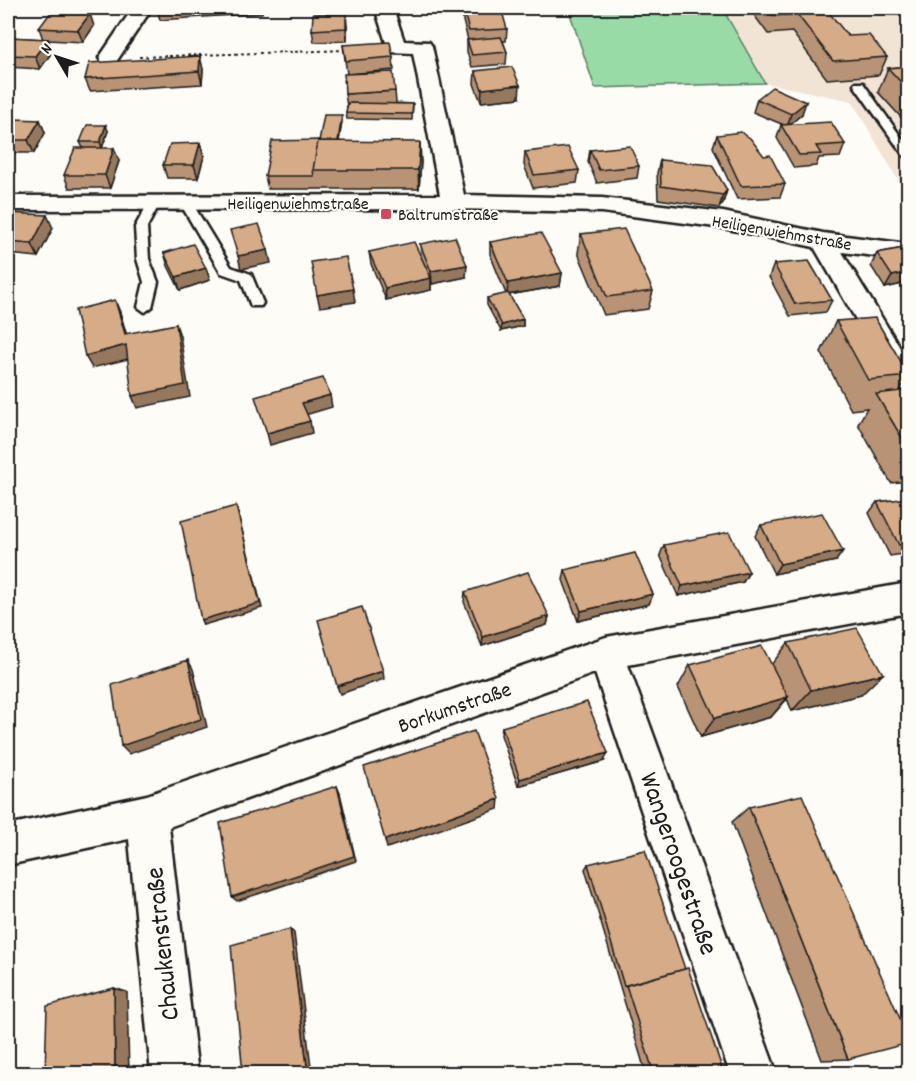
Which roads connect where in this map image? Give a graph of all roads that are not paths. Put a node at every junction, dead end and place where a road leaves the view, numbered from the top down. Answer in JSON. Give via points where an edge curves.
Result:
{"nodes":[{"id":1,"x":142,"y":8,"type":"edge"},
{"id":2,"x":384,"y":8,"type":"edge"},
{"id":3,"x":109,"y":58,"type":"road end"},
{"id":4,"x":859,"y":85,"type":"dead end"},
{"id":5,"x":909,"y":154,"type":"edge"},
{"id":6,"x":453,"y":202,"type":"junction"},
{"id":7,"x":8,"y":203,"type":"edge"},
{"id":8,"x":154,"y":203,"type":"junction"},
{"id":9,"x":186,"y":203,"type":"junction"},
{"id":10,"x":823,"y":241,"type":"junction"},
{"id":11,"x":909,"y":252,"type":"edge"},
{"id":12,"x":256,"y":303,"type":"dead end"},
{"id":13,"x":145,"y":307,"type":"dead end"},
{"id":14,"x":909,"y":384,"type":"edge"},
{"id":15,"x":909,"y":598,"type":"edge"},
{"id":16,"x":606,"y":652,"type":"junction"},
{"id":17,"x":147,"y":815,"type":"junction"},
{"id":18,"x":8,"y":845,"type":"edge"},
{"id":19,"x":175,"y":1074,"type":"edge"},
{"id":20,"x":754,"y":1074,"type":"edge"}],
"edges":[{"from":1,"to":3,"type":"street"},
{"from":2,"to":6,"type":"street","via":[[396,48],[422,46]]},
{"from":4,"to":5,"type":"lane"},
{"from":6,"to":9,"type":"street","name":"Heiligenwiehmstraße"},
{"from":6,"to":10,"type":"street","name":"Heiligenwiehmstraße","via":[[602,205],[723,220]]},
{"from":7,"to":8,"type":"street","name":"Heiligenwiehmstraße"},
{"from":8,"to":9,"type":"street","name":"Heiligenwiehmstraße"},
{"from":8,"to":13,"type":"lane","via":[[141,227],[143,259],[151,282]]},
{"from":9,"to":12,"type":"lane","via":[[226,270],[246,277]]},
{"from":10,"to":11,"type":"street","name":"Heiligenwiehmstraße"},
{"from":10,"to":14,"type":"street"},
{"from":15,"to":16,"type":"street","name":"Borkumstraße"},
{"from":16,"to":17,"type":"street","name":"Borkumstraße"},
{"from":16,"to":20,"type":"street","name":"Wangeroogestraße"},
{"from":17,"to":18,"type":"street","name":"Borkumstraße"},
{"from":17,"to":19,"type":"street","name":"Chaukenstraße"}]}
